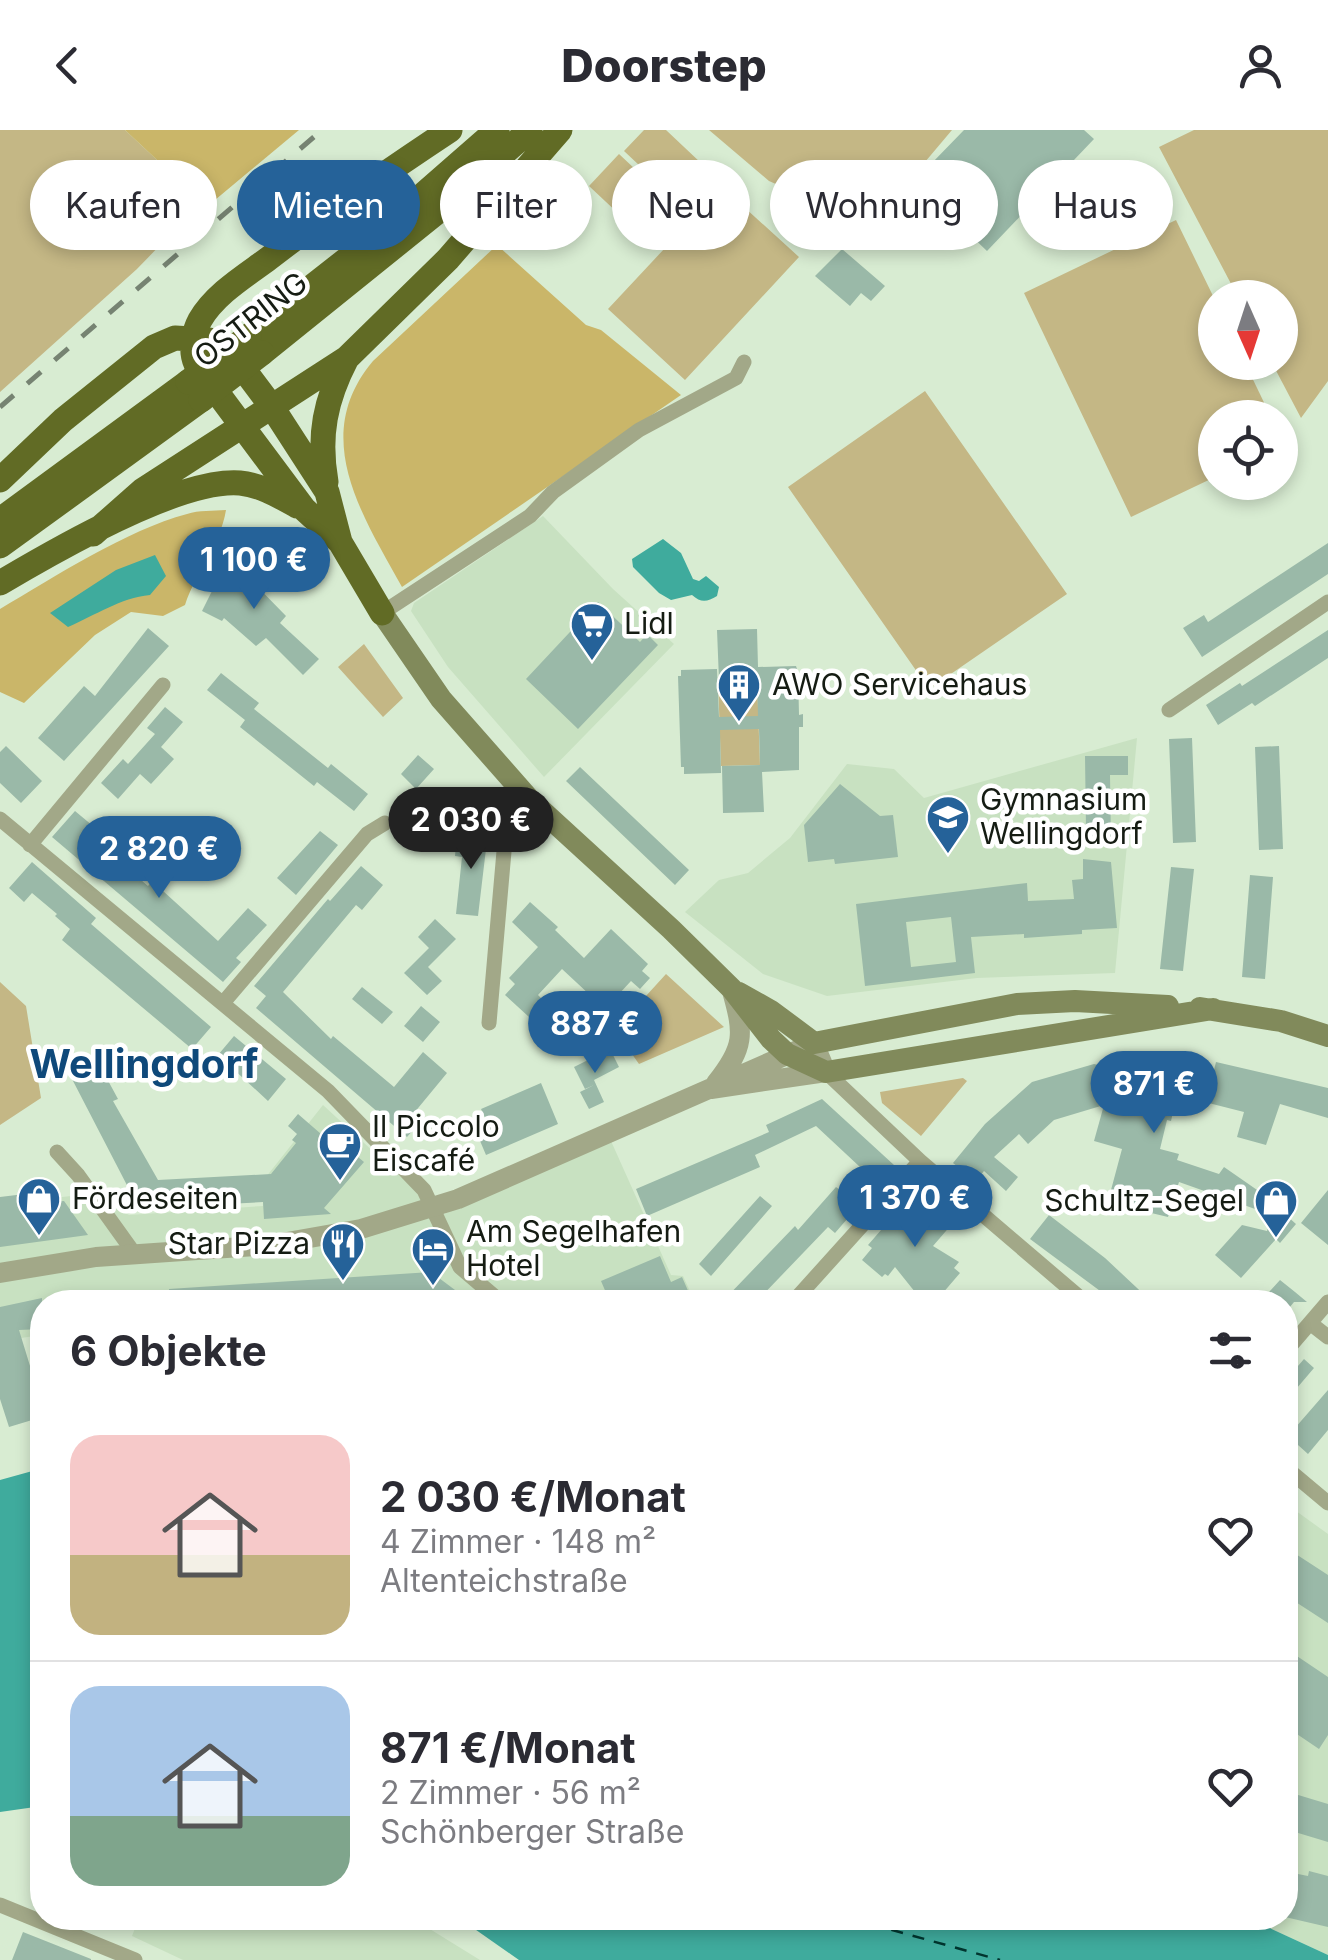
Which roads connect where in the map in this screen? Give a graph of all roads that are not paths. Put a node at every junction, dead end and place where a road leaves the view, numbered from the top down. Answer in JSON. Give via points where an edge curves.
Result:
{"nodes":[{"id":1,"x":450,"y":130,"type":"edge"},
{"id":2,"x":497,"y":130,"type":"edge"},
{"id":3,"x":530,"y":130,"type":"edge"},
{"id":4,"x":560,"y":130,"type":"edge"},
{"id":5,"x":194,"y":337,"type":"junction"},
{"id":6,"x":255,"y":344,"type":"junction"},
{"id":7,"x":346,"y":358,"type":"junction"},
{"id":8,"x":744,"y":362,"type":"dead end"},
{"id":9,"x":195,"y":391,"type":"junction"},
{"id":10,"x":272,"y":407,"type":"junction"},
{"id":11,"x":243,"y":427,"type":"junction"},
{"id":12,"x":0,"y":480,"type":"edge"},
{"id":13,"x":327,"y":492,"type":"junction"},
{"id":14,"x":304,"y":509,"type":"junction"},
{"id":15,"x":0,"y":520,"type":"edge"},
{"id":16,"x":92,"y":534,"type":"junction"},
{"id":17,"x":340,"y":542,"type":"junction"},
{"id":18,"x":0,"y":546,"type":"edge"},
{"id":19,"x":0,"y":584,"type":"edge"},
{"id":20,"x":1328,"y":602,"type":"edge"},
{"id":21,"x":382,"y":613,"type":"junction"},
{"id":22,"x":163,"y":685,"type":"dead end"},
{"id":23,"x":1169,"y":710,"type":"dead end"},
{"id":24,"x":529,"y":799,"type":"junction"},
{"id":25,"x":385,"y":823,"type":"dead end"},
{"id":26,"x":2,"y":824,"type":"edge"},
{"id":27,"x":30,"y":844,"type":"junction"},
{"id":28,"x":732,"y":989,"type":"junction"},
{"id":29,"x":223,"y":1004,"type":"junction"},
{"id":30,"x":1213,"y":1008,"type":"junction"},
{"id":31,"x":489,"y":1023,"type":"dead end"},
{"id":32,"x":1328,"y":1036,"type":"edge"},
{"id":33,"x":814,"y":1042,"type":"junction"},
{"id":34,"x":787,"y":1054,"type":"junction"},
{"id":35,"x":826,"y":1072,"type":"junction"},
{"id":36,"x":712,"y":1088,"type":"junction"},
{"id":37,"x":57,"y":1152,"type":"dead end"},
{"id":38,"x":920,"y":1161,"type":"junction"},
{"id":39,"x":434,"y":1208,"type":"junction"},
{"id":40,"x":134,"y":1253,"type":"junction"},
{"id":41,"x":0,"y":1273,"type":"edge"},
{"id":42,"x":487,"y":1290,"type":"edge"},
{"id":43,"x":805,"y":1290,"type":"edge"},
{"id":44,"x":1071,"y":1290,"type":"edge"},
{"id":45,"x":1328,"y":1302,"type":"edge"},
{"id":46,"x":1310,"y":1323,"type":"junction"},
{"id":47,"x":1298,"y":1337,"type":"edge"},
{"id":48,"x":1328,"y":1337,"type":"edge"},
{"id":49,"x":1298,"y":1478,"type":"edge"},
{"id":50,"x":1328,"y":1503,"type":"edge"},
{"id":51,"x":0,"y":1906,"type":"edge"},
{"id":52,"x":30,"y":1918,"type":"edge"},
{"id":53,"x":60,"y":1930,"type":"edge"},
{"id":54,"x":135,"y":1960,"type":"edge"}],
"edges":[{"from":1,"to":5,"type":"highway","via":[[227,290]]},
{"from":2,"to":6,"type":"highway","name":"OSTRING"},
{"from":3,"to":6,"type":"highway","name":"OSTRING","via":[[437,212]]},
{"from":4,"to":7,"type":"highway","via":[[448,259]]},
{"from":5,"to":10,"type":"highway","via":[[233,354]]},
{"from":5,"to":11,"type":"highway","via":[[196,364]]},
{"from":5,"to":12,"type":"highway","via":[[154,347]]},
{"from":6,"to":9,"type":"highway","name":"OSTRING","bridge":true},
{"from":7,"to":10,"type":"highway"},
{"from":7,"to":13,"type":"highway","via":[[322,425]]},
{"from":8,"to":21,"type":"street","via":[[736,378],[638,430],[530,516]]},
{"from":9,"to":15,"type":"highway","name":"OSTRING"},
{"from":9,"to":18,"type":"highway","name":"OSTRING"},
{"from":10,"to":11,"type":"highway"},
{"from":10,"to":13,"type":"highway"},
{"from":11,"to":14,"type":"highway"},
{"from":11,"to":16,"type":"highway","via":[[143,490]]},
{"from":13,"to":17,"type":"highway"},
{"from":14,"to":16,"type":"highway","via":[[254,486],[219,483]]},
{"from":14,"to":17,"type":"highway"},
{"from":16,"to":19,"type":"highway"},
{"from":17,"to":21,"type":"highway"},
{"from":20,"to":23,"type":"street"},
{"from":21,"to":24,"type":"main road","via":[[442,699]]},
{"from":22,"to":27,"type":"street"},
{"from":24,"to":28,"type":"main road"},
{"from":24,"to":31,"type":"street","via":[[505,840]]},
{"from":25,"to":29,"type":"street","via":[[367,834]]},
{"from":26,"to":27,"type":"street"},
{"from":27,"to":29,"type":"street"},
{"from":28,"to":33,"type":"main road"},
{"from":28,"to":34,"type":"main road"},
{"from":28,"to":36,"type":"street","via":[[742,1029],[738,1054]]},
{"from":29,"to":39,"type":"street","via":[[328,1091]]},
{"from":30,"to":32,"type":"main road"},
{"from":30,"to":33,"type":"main road","via":[[1017,1004]]},
{"from":30,"to":35,"type":"main road"},
{"from":33,"to":34,"type":"street"},
{"from":33,"to":35,"type":"street"},
{"from":34,"to":35,"type":"main road"},
{"from":34,"to":36,"type":"street"},
{"from":35,"to":36,"type":"street"},
{"from":35,"to":38,"type":"street"},
{"from":36,"to":39,"type":"street"},
{"from":37,"to":40,"type":"street"},
{"from":38,"to":43,"type":"street"},
{"from":38,"to":44,"type":"street"},
{"from":39,"to":40,"type":"street","via":[[298,1241]]},
{"from":39,"to":42,"type":"street","via":[[460,1267]]},
{"from":40,"to":41,"type":"street"},
{"from":45,"to":46,"type":"street"},
{"from":46,"to":47,"type":"street"},
{"from":46,"to":48,"type":"street"},
{"from":49,"to":50,"type":"street"},
{"from":51,"to":52,"type":"street"},
{"from":53,"to":54,"type":"street"}]}
